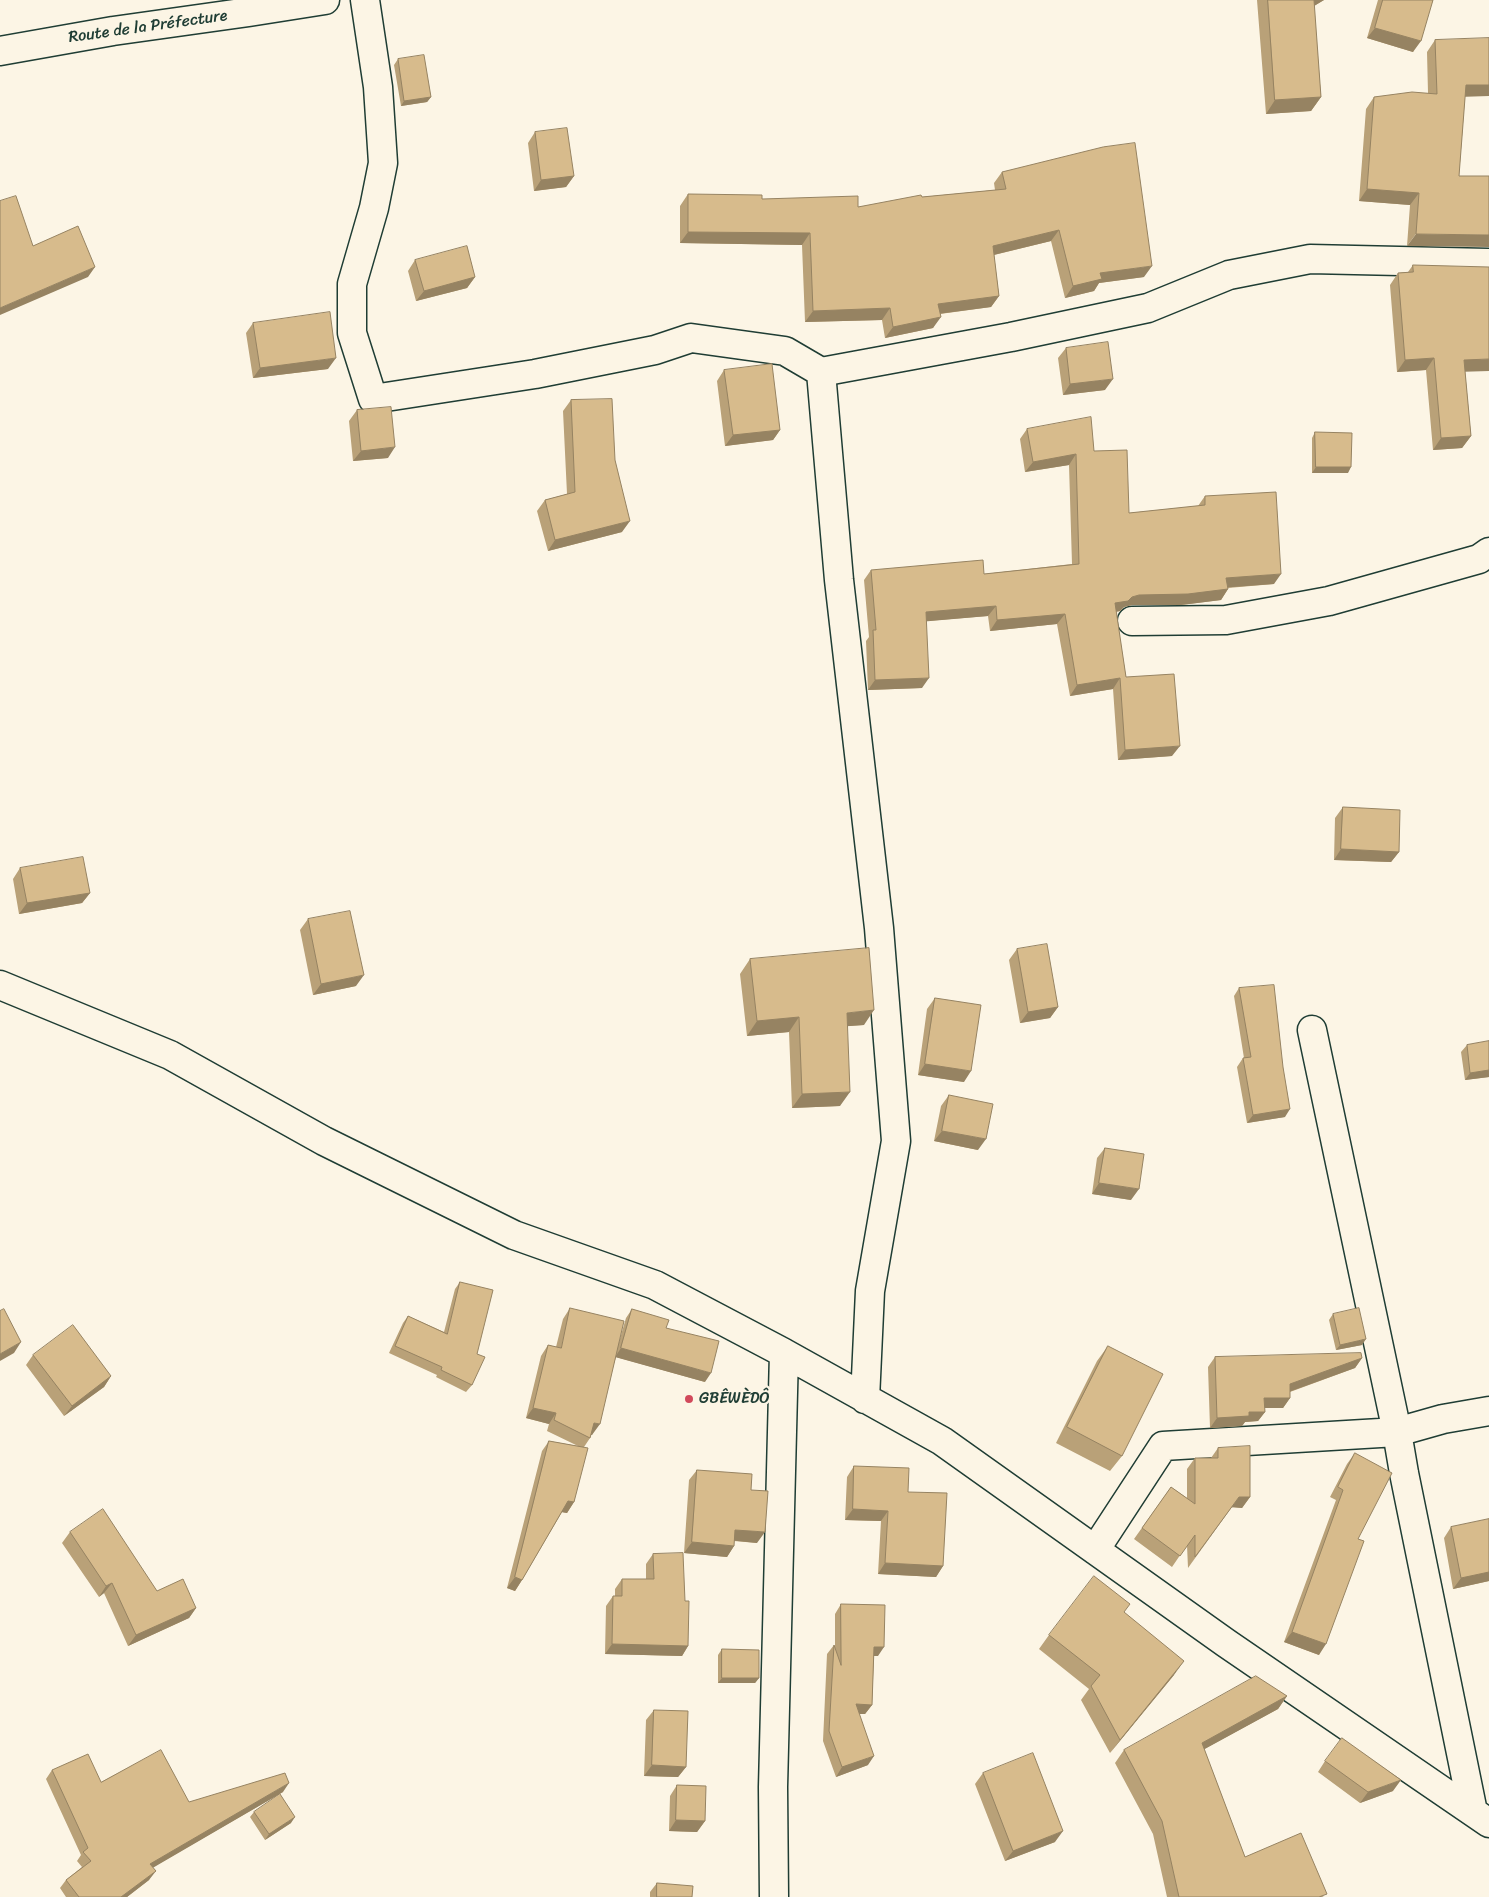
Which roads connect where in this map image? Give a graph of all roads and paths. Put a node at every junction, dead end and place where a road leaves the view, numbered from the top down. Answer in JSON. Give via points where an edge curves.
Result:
{"nodes":[{"id":1,"x":325,"y":0,"type":"edge"},
{"id":2,"x":366,"y":0,"type":"edge"},
{"id":3,"x":248,"y":6,"type":"edge"},
{"id":4,"x":0,"y":50,"type":"edge"},
{"id":5,"x":1489,"y":263,"type":"edge"},
{"id":6,"x":821,"y":372,"type":"junction"},
{"id":7,"x":1489,"y":552,"type":"edge"},
{"id":8,"x":1132,"y":621,"type":"dead end"},
{"id":9,"x":0,"y":985,"type":"edge"},
{"id":10,"x":1312,"y":1030,"type":"dead end"},
{"id":11,"x":784,"y":1353,"type":"junction"},
{"id":12,"x":865,"y":1399,"type":"junction"},
{"id":13,"x":1489,"y":1412,"type":"edge"},
{"id":14,"x":1397,"y":1432,"type":"junction"},
{"id":15,"x":1095,"y":1550,"type":"junction"},
{"id":16,"x":1481,"y":1817,"type":"edge"},
{"id":17,"x":774,"y":1897,"type":"edge"}],
"edges":[{"from":1,"to":3,"type":"street","name":"Route de la Préfecture"},
{"from":2,"to":6,"type":"street","via":[[378,87],[383,163],[352,284],[352,333],[373,399],[536,374],[655,350],[691,338],[785,351]]},
{"from":3,"to":4,"type":"street","name":"Route de la Préfecture"},
{"from":5,"to":6,"type":"street","via":[[1310,260],[1229,275],[1148,308]]},
{"from":6,"to":12,"type":"street","via":[[839,580],[879,928],[896,1141],[870,1291]]},
{"from":7,"to":8,"type":"street","via":[[1479,559],[1329,601],[1226,620]]},
{"from":9,"to":11,"type":"street","via":[[170,1055],[324,1141],[514,1235],[655,1285]]},
{"from":10,"to":14,"type":"street"},
{"from":11,"to":12,"type":"street"},
{"from":11,"to":17,"type":"street","via":[[773,1787]]},
{"from":12,"to":15,"type":"street","via":[[942,1441]]},
{"from":13,"to":14,"type":"street","via":[[1443,1419]]},
{"from":14,"to":15,"type":"street","via":[[1163,1446]]},
{"from":14,"to":16,"type":"street"},
{"from":15,"to":16,"type":"street"}]}
